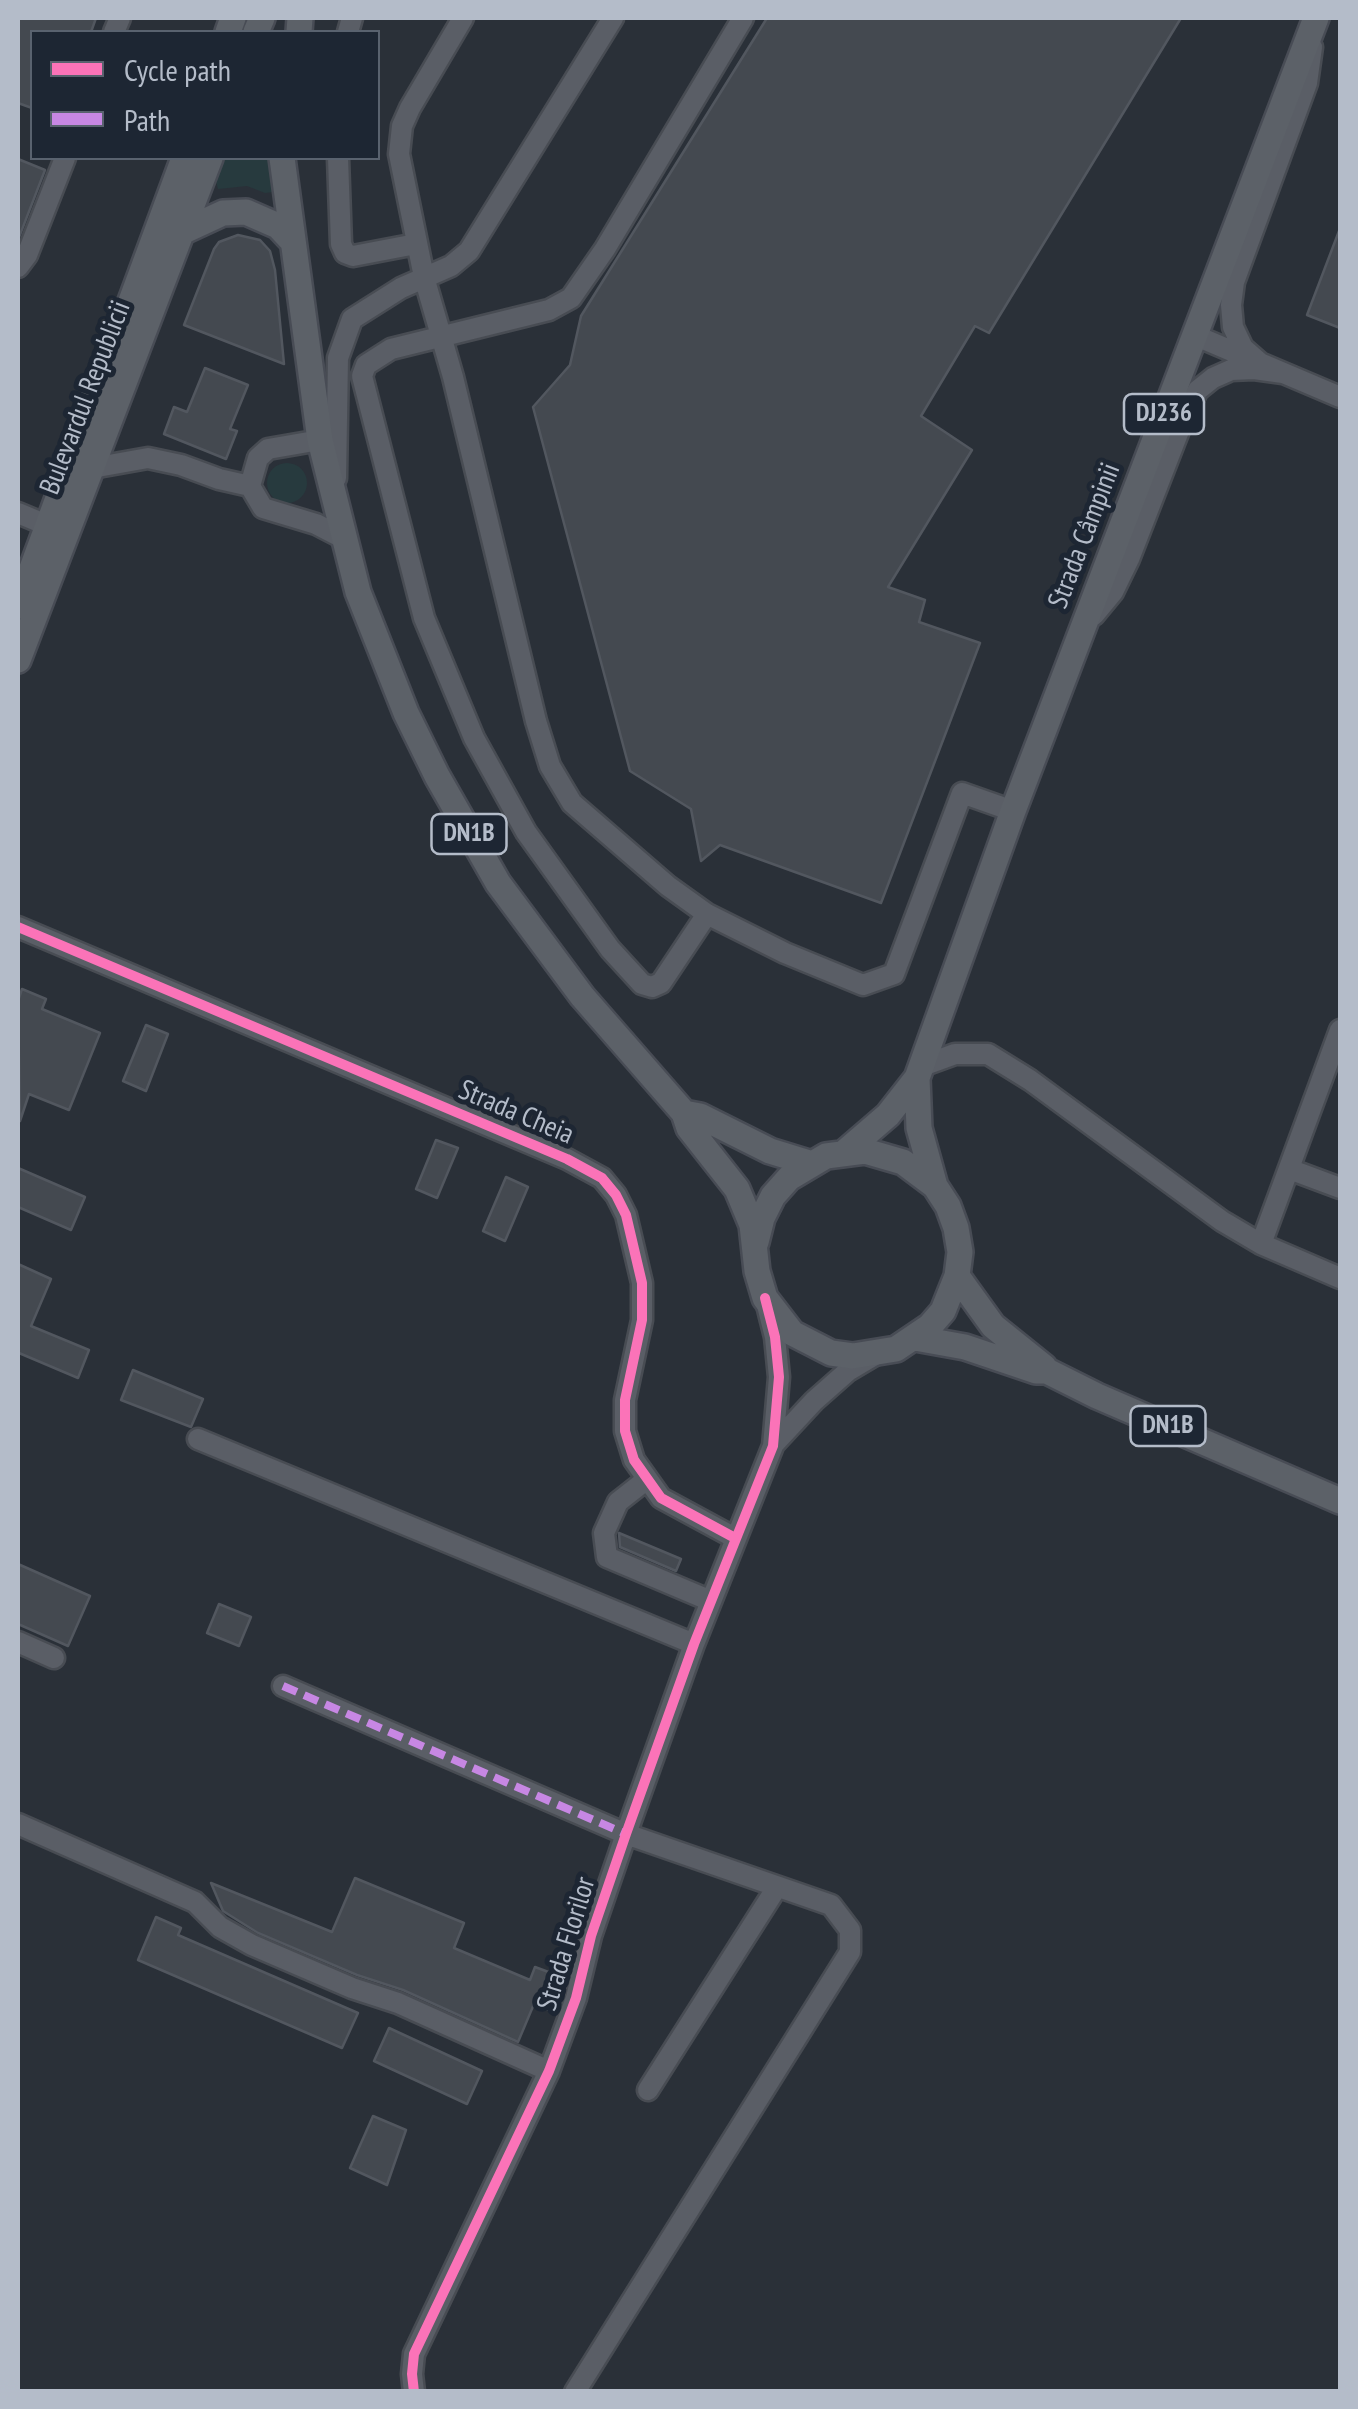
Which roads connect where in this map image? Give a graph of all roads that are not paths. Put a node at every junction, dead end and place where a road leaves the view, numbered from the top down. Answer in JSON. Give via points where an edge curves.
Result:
{"nodes":[{"id":1,"x":464,"y":18,"type":"edge"},
{"id":2,"x":613,"y":18,"type":"edge"},
{"id":3,"x":743,"y":18,"type":"edge"},
{"id":4,"x":1316,"y":18,"type":"edge"},
{"id":5,"x":64,"y":160,"type":"edge"},
{"id":6,"x":183,"y":160,"type":"edge"},
{"id":7,"x":209,"y":160,"type":"edge"},
{"id":8,"x":282,"y":160,"type":"edge"},
{"id":9,"x":294,"y":160,"type":"edge"},
{"id":10,"x":338,"y":160,"type":"edge"},
{"id":11,"x":182,"y":232,"type":"junction"},
{"id":12,"x":293,"y":242,"type":"junction"},
{"id":13,"x":416,"y":244,"type":"junction"},
{"id":14,"x":18,"y":267,"type":"edge"},
{"id":15,"x":424,"y":277,"type":"junction"},
{"id":16,"x":1194,"y":335,"type":"junction"},
{"id":17,"x":442,"y":336,"type":"junction"},
{"id":18,"x":1259,"y":362,"type":"junction"},
{"id":19,"x":1283,"y":373,"type":"junction"},
{"id":20,"x":1340,"y":398,"type":"edge"},
{"id":21,"x":320,"y":440,"type":"junction"},
{"id":22,"x":92,"y":468,"type":"junction"},
{"id":23,"x":250,"y":486,"type":"junction"},
{"id":24,"x":335,"y":510,"type":"junction"},
{"id":25,"x":18,"y":513,"type":"edge"},
{"id":26,"x":49,"y":526,"type":"junction"},
{"id":27,"x":343,"y":538,"type":"junction"},
{"id":28,"x":18,"y":606,"type":"edge"},
{"id":29,"x":1083,"y":628,"type":"junction"},
{"id":30,"x":18,"y":660,"type":"edge"},
{"id":31,"x":1013,"y":811,"type":"junction"},
{"id":32,"x":707,"y":914,"type":"junction"},
{"id":33,"x":18,"y":927,"type":"edge"},
{"id":34,"x":1340,"y":1030,"type":"edge"},
{"id":35,"x":919,"y":1072,"type":"junction"},
{"id":36,"x":684,"y":1113,"type":"junction"},
{"id":37,"x":845,"y":1152,"type":"junction"},
{"id":38,"x":809,"y":1163,"type":"junction"},
{"id":39,"x":1290,"y":1169,"type":"junction"},
{"id":40,"x":935,"y":1186,"type":"junction"},
{"id":41,"x":1340,"y":1188,"type":"edge"},
{"id":42,"x":756,"y":1242,"type":"junction"},
{"id":43,"x":1262,"y":1244,"type":"junction"},
{"id":44,"x":957,"y":1276,"type":"junction"},
{"id":45,"x":1340,"y":1278,"type":"edge"},
{"id":46,"x":766,"y":1298,"type":"junction"},
{"id":47,"x":915,"y":1338,"type":"junction"},
{"id":48,"x":875,"y":1355,"type":"junction"},
{"id":49,"x":1047,"y":1371,"type":"junction"},
{"id":50,"x":198,"y":1439,"type":"dead end"},
{"id":51,"x":773,"y":1446,"type":"junction"},
{"id":52,"x":646,"y":1480,"type":"junction"},
{"id":53,"x":1340,"y":1501,"type":"edge"},
{"id":54,"x":735,"y":1538,"type":"junction"},
{"id":55,"x":711,"y":1601,"type":"junction"},
{"id":56,"x":18,"y":1642,"type":"edge"},
{"id":57,"x":694,"y":1644,"type":"junction"},
{"id":58,"x":54,"y":1658,"type":"dead end"},
{"id":59,"x":283,"y":1686,"type":"dead end"},
{"id":60,"x":18,"y":1824,"type":"edge"},
{"id":61,"x":626,"y":1834,"type":"junction"},
{"id":62,"x":777,"y":1886,"type":"junction"},
{"id":63,"x":548,"y":2072,"type":"junction"},
{"id":64,"x":648,"y":2090,"type":"dead end"},
{"id":65,"x":414,"y":2392,"type":"edge"},
{"id":66,"x":575,"y":2392,"type":"edge"}],
"edges":[{"from":1,"to":13,"type":"street","via":[[402,126],[399,154]]},
{"from":2,"to":15,"type":"street","via":[[469,251]]},
{"from":3,"to":17,"type":"street","via":[[571,298],[549,310]]},
{"from":4,"to":16,"type":"main road","name":"Strada Câmpinii","number":"DJ236"},
{"from":4,"to":18,"type":"street","via":[[1307,83],[1234,282],[1233,327],[1242,348]]},
{"from":5,"to":14,"type":"street"},
{"from":6,"to":26,"type":"main road","name":"Bulevardul Republicii"},
{"from":7,"to":11,"type":"main road","name":"Bulevardul Republicii"},
{"from":8,"to":12,"type":"main road","number":"DN1B"},
{"from":9,"to":12,"type":"main road","number":"DN1B"},
{"from":10,"to":13,"type":"street","via":[[345,253]]},
{"from":11,"to":12,"type":"main road","via":[[223,212],[246,212],[278,226]]},
{"from":11,"to":22,"type":"main road","name":"Bulevardul Republicii"},
{"from":12,"to":21,"type":"main road","number":"DN1B"},
{"from":13,"to":15,"type":"street"},
{"from":15,"to":17,"type":"street"},
{"from":15,"to":24,"type":"street","via":[[370,305],[344,336],[336,383]]},
{"from":16,"to":18,"type":"street"},
{"from":16,"to":29,"type":"main road","name":"Strada Câmpinii","number":"DJ236"},
{"from":17,"to":32,"type":"street","via":[[550,766],[572,803]]},
{"from":17,"to":32,"type":"street","via":[[380,354],[362,376],[424,618],[462,713],[526,832],[632,976],[652,986],[662,982]]},
{"from":18,"to":19,"type":"street"},
{"from":19,"to":20,"type":"street"},
{"from":19,"to":29,"type":"street","via":[[1230,370],[1198,390],[1129,559]]},
{"from":21,"to":23,"type":"street","via":[[268,449],[258,458]]},
{"from":21,"to":24,"type":"main road","number":"DN1B"},
{"from":22,"to":23,"type":"street","via":[[148,458]]},
{"from":22,"to":30,"type":"main road","name":"Bulevardul Republicii"},
{"from":23,"to":27,"type":"street","via":[[263,508]]},
{"from":24,"to":27,"type":"main road","number":"DN1B"},
{"from":25,"to":26,"type":"street"},
{"from":26,"to":28,"type":"main road","name":"Bulevardul Republicii"},
{"from":27,"to":36,"type":"main road","number":"DN1B","via":[[384,663],[481,855],[571,983]]},
{"from":29,"to":31,"type":"main road","name":"Strada Câmpinii","number":"DJ236"},
{"from":31,"to":32,"type":"street","via":[[962,793],[894,974],[863,986]]},
{"from":31,"to":35,"type":"main road","name":"Strada Câmpinii","number":"DJ236"},
{"from":33,"to":52,"type":"street","name":"Strada Cheia","via":[[602,1178],[626,1216],[642,1284],[642,1320],[624,1400],[625,1431]]},
{"from":34,"to":39,"type":"street"},
{"from":35,"to":37,"type":"main road","number":"DJ236","via":[[888,1115]]},
{"from":35,"to":40,"type":"main road","number":"DJ236","via":[[919,1128]]},
{"from":35,"to":43,"type":"street","via":[[954,1054],[988,1054]]},
{"from":36,"to":38,"type":"main road","number":"DN1B"},
{"from":36,"to":42,"type":"main road","number":"DN1B","via":[[737,1189]]},
{"from":37,"to":38,"type":"main road","number":"DN1B"},
{"from":37,"to":40,"type":"main road","number":"DN1B","via":[[894,1158]]},
{"from":38,"to":42,"type":"main road","number":"DN1B","via":[[772,1196]]},
{"from":39,"to":41,"type":"street"},
{"from":39,"to":43,"type":"street"},
{"from":40,"to":44,"type":"main road","via":[[956,1228]]},
{"from":42,"to":46,"type":"main road","number":"DN1B"},
{"from":43,"to":45,"type":"street"},
{"from":44,"to":47,"type":"main road","number":"DN1B","via":[[942,1311]]},
{"from":44,"to":49,"type":"main road","number":"DN1B","via":[[993,1326]]},
{"from":46,"to":48,"type":"main road","number":"DN1B","via":[[810,1345],[842,1355]]},
{"from":46,"to":51,"type":"street","via":[[779,1377]]},
{"from":47,"to":48,"type":"main road","number":"DN1B"},
{"from":47,"to":49,"type":"main road","number":"DN1B"},
{"from":48,"to":51,"type":"street","via":[[814,1401]]},
{"from":49,"to":53,"type":"main road","number":"DN1B"},
{"from":50,"to":57,"type":"street"},
{"from":51,"to":54,"type":"street","name":"Strada Florilor"},
{"from":52,"to":54,"type":"street","name":"Strada Cheia","via":[[680,1511]]},
{"from":52,"to":55,"type":"street","via":[[618,1502],[604,1533],[607,1557]]},
{"from":54,"to":55,"type":"street","name":"Strada Florilor"},
{"from":55,"to":57,"type":"street","name":"Strada Florilor"},
{"from":56,"to":58,"type":"street"},
{"from":57,"to":61,"type":"street","name":"Strada Florilor"},
{"from":59,"to":61,"type":"street"},
{"from":60,"to":63,"type":"street","via":[[195,1902],[252,1945],[398,2002]]},
{"from":61,"to":62,"type":"street"},
{"from":61,"to":63,"type":"street","name":"Strada Florilor"},
{"from":62,"to":64,"type":"street"},
{"from":62,"to":66,"type":"street","via":[[831,1905],[850,1930],[850,1952]]},
{"from":63,"to":65,"type":"street","name":"Strada Florilor","via":[[414,2354]]}]}
